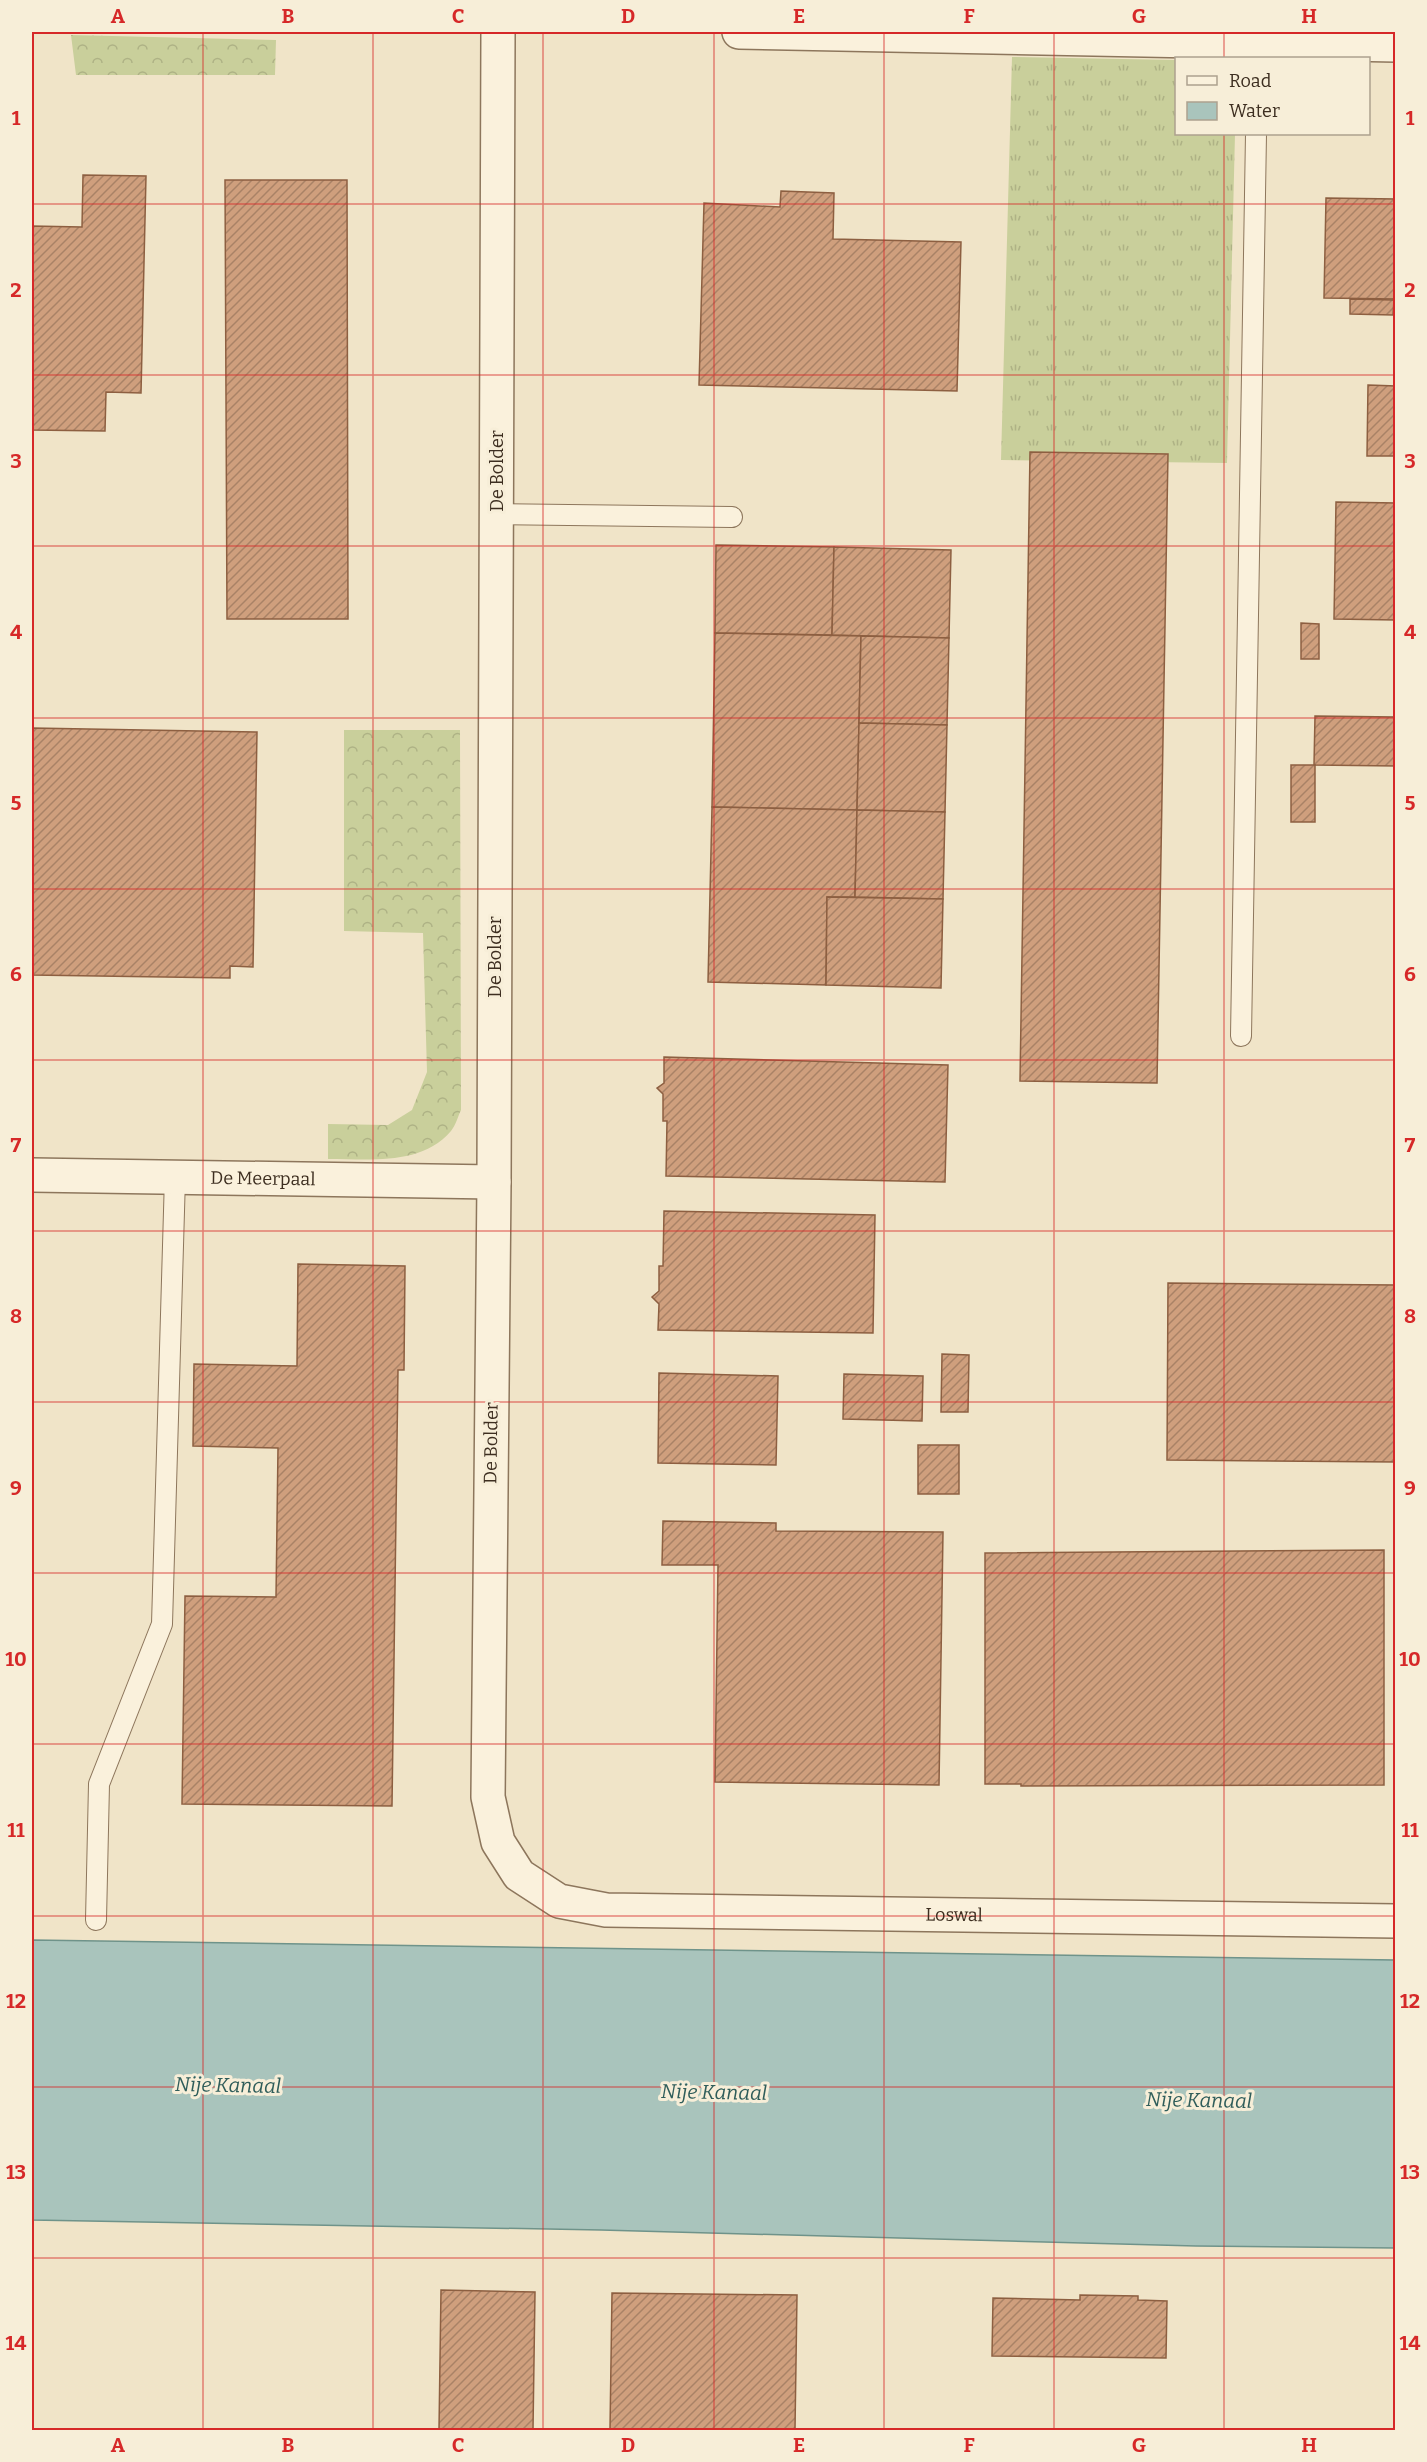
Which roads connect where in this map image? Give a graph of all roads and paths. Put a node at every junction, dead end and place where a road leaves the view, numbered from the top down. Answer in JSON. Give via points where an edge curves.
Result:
{"nodes":[{"id":1,"x":498,"y":32,"type":"edge"},
{"id":2,"x":739,"y":32,"type":"edge"},
{"id":3,"x":1395,"y":45,"type":"edge"},
{"id":4,"x":1257,"y":50,"type":"edge"},
{"id":5,"x":1256,"y":135,"type":"edge"},
{"id":6,"x":496,"y":514,"type":"junction"},
{"id":7,"x":732,"y":517,"type":"dead end"},
{"id":8,"x":1241,"y":1036,"type":"dead end"},
{"id":9,"x":32,"y":1175,"type":"edge"},
{"id":10,"x":175,"y":1177,"type":"junction"},
{"id":11,"x":494,"y":1182,"type":"junction"},
{"id":12,"x":519,"y":1875,"type":"joint"},
{"id":13,"x":96,"y":1920,"type":"dead end"},
{"id":14,"x":1395,"y":1921,"type":"edge"}],
"edges":[{"from":1,"to":6,"type":"street","name":"De Bolder"},
{"from":2,"to":4,"type":"street"},
{"from":3,"to":4,"type":"street"},
{"from":5,"to":8,"type":"lane"},
{"from":6,"to":7,"type":"lane"},
{"from":6,"to":11,"type":"street","name":"De Bolder"},
{"from":9,"to":10,"type":"street","name":"De Meerpaal"},
{"from":10,"to":11,"type":"street","name":"De Meerpaal"},
{"from":10,"to":13,"type":"lane","via":[[162,1624],[99,1784]]},
{"from":11,"to":12,"type":"street","name":"De Bolder","via":[[488,1797],[498,1842]]},
{"from":12,"to":14,"type":"street","name":"Loswal","via":[[559,1901],[606,1910]]}]}
